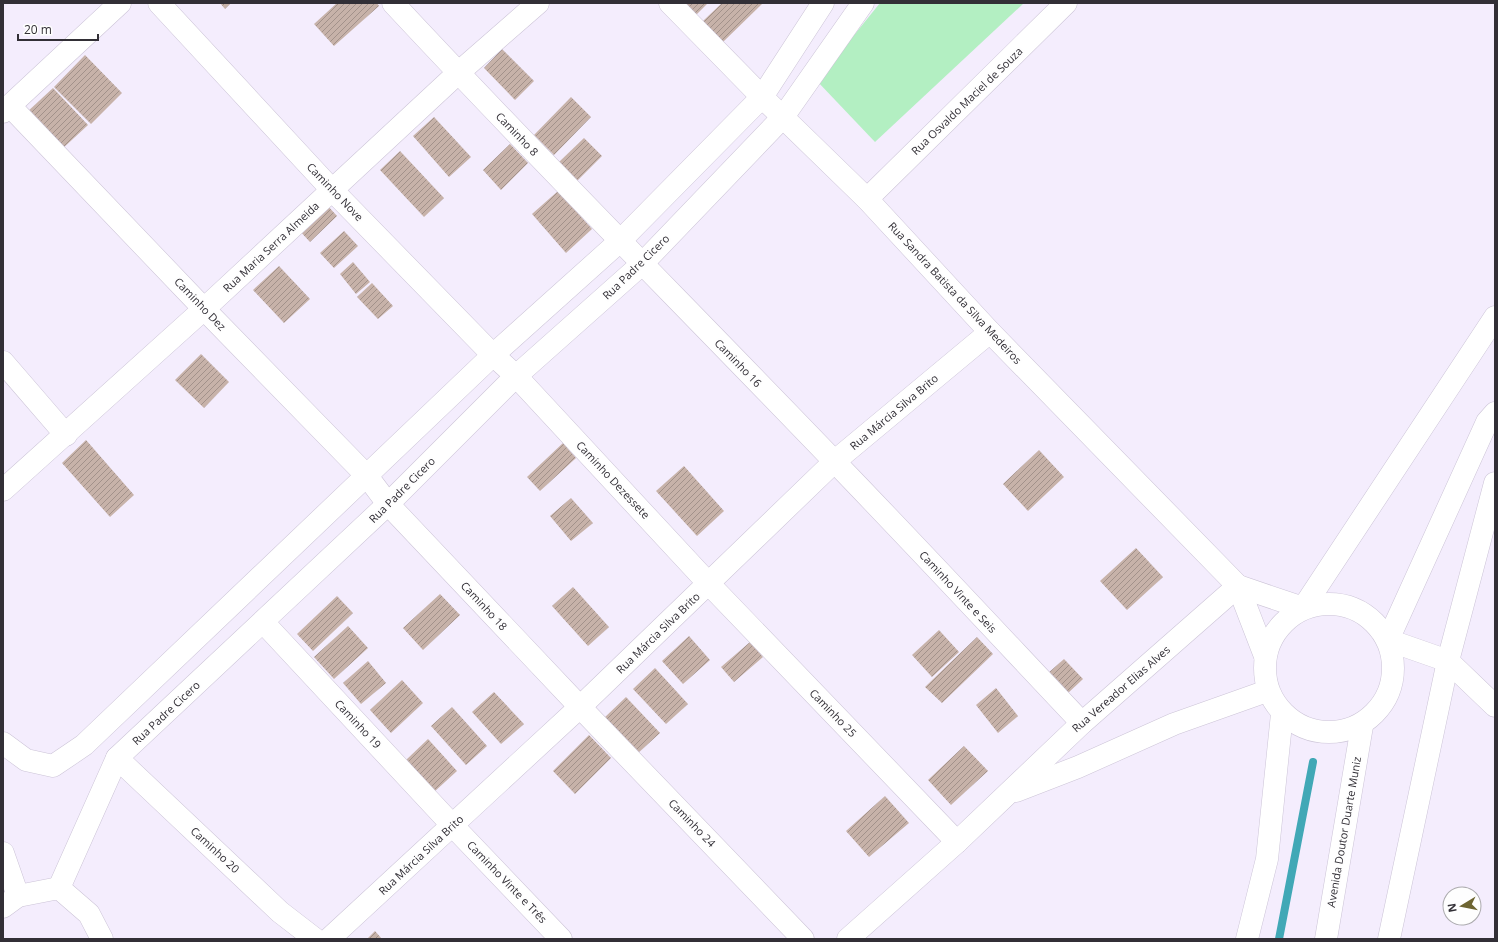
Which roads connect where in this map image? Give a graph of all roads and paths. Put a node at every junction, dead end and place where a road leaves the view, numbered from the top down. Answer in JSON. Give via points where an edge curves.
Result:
{"nodes":[{"id":1,"x":120,"y":3,"type":"edge"},
{"id":2,"x":159,"y":3,"type":"edge"},
{"id":3,"x":393,"y":3,"type":"edge"},
{"id":4,"x":538,"y":3,"type":"edge"},
{"id":5,"x":670,"y":3,"type":"edge"},
{"id":6,"x":823,"y":3,"type":"edge"},
{"id":7,"x":864,"y":3,"type":"edge"},
{"id":8,"x":1066,"y":3,"type":"edge"},
{"id":9,"x":458,"y":73,"type":"junction"},
{"id":10,"x":762,"y":97,"type":"junction"},
{"id":11,"x":7,"y":109,"type":"edge"},
{"id":12,"x":783,"y":117,"type":"junction"},
{"id":13,"x":332,"y":191,"type":"junction"},
{"id":14,"x":867,"y":199,"type":"junction"},
{"id":15,"x":620,"y":241,"type":"junction"},
{"id":16,"x":642,"y":264,"type":"junction"},
{"id":17,"x":204,"y":309,"type":"junction"},
{"id":18,"x":1495,"y":317,"type":"edge"},
{"id":19,"x":990,"y":332,"type":"junction"},
{"id":20,"x":493,"y":355,"type":"junction"},
{"id":21,"x":3,"y":362,"type":"edge"},
{"id":22,"x":516,"y":376,"type":"junction"},
{"id":23,"x":1495,"y":413,"type":"edge"},
{"id":24,"x":66,"y":435,"type":"junction"},
{"id":25,"x":835,"y":461,"type":"junction"},
{"id":26,"x":367,"y":476,"type":"junction"},
{"id":27,"x":1495,"y":483,"type":"edge"},
{"id":28,"x":3,"y":490,"type":"edge"},
{"id":29,"x":388,"y":504,"type":"junction"},
{"id":30,"x":709,"y":584,"type":"junction"},
{"id":31,"x":1238,"y":586,"type":"junction"},
{"id":32,"x":1303,"y":608,"type":"junction"},
{"id":33,"x":263,"y":622,"type":"junction"},
{"id":34,"x":1388,"y":640,"type":"junction"},
{"id":35,"x":1265,"y":656,"type":"junction"},
{"id":36,"x":1448,"y":661,"type":"junction"},
{"id":37,"x":1267,"y":691,"type":"junction"},
{"id":38,"x":1495,"y":706,"type":"edge"},
{"id":39,"x":580,"y":707,"type":"junction"},
{"id":40,"x":1282,"y":714,"type":"junction"},
{"id":41,"x":1082,"y":723,"type":"junction"},
{"id":42,"x":1362,"y":726,"type":"junction"},
{"id":43,"x":3,"y":743,"type":"edge"},
{"id":44,"x":117,"y":758,"type":"junction"},
{"id":45,"x":1007,"y":794,"type":"junction"},
{"id":46,"x":453,"y":826,"type":"junction"},
{"id":47,"x":957,"y":842,"type":"junction"},
{"id":48,"x":3,"y":853,"type":"edge"},
{"id":49,"x":58,"y":888,"type":"junction"},
{"id":50,"x":10,"y":902,"type":"edge"},
{"id":51,"x":102,"y":939,"type":"edge"},
{"id":52,"x":315,"y":939,"type":"edge"},
{"id":53,"x":329,"y":939,"type":"edge"},
{"id":54,"x":561,"y":939,"type":"edge"},
{"id":55,"x":803,"y":939,"type":"edge"},
{"id":56,"x":848,"y":939,"type":"edge"},
{"id":57,"x":1247,"y":939,"type":"edge"},
{"id":58,"x":1326,"y":939,"type":"edge"},
{"id":59,"x":1389,"y":939,"type":"edge"}],
"edges":[{"from":1,"to":11,"type":"street"},
{"from":2,"to":13,"type":"street","name":"Caminho Nove"},
{"from":3,"to":9,"type":"street","name":"Caminho 8"},
{"from":4,"to":9,"type":"street","name":"Rua Maria Serra Almeida"},
{"from":5,"to":10,"type":"street","name":"Rua Sandra Batista da Silva Medeiros"},
{"from":6,"to":10,"type":"street"},
{"from":7,"to":12,"type":"street","name":"Rua Padre Cicero"},
{"from":8,"to":14,"type":"street","name":"Rua Osvaldo Maciel de Souza"},
{"from":9,"to":13,"type":"street","name":"Rua Maria Serra Almeida"},
{"from":9,"to":15,"type":"street","name":"Caminho 8"},
{"from":10,"to":12,"type":"street","name":"Rua Sandra Batista da Silva Medeiros"},
{"from":10,"to":15,"type":"street"},
{"from":11,"to":17,"type":"street","name":"Caminho Dez"},
{"from":12,"to":14,"type":"street","name":"Rua Sandra Batista da Silva Medeiros"},
{"from":12,"to":16,"type":"street","name":"Rua Padre Cicero"},
{"from":13,"to":17,"type":"street","name":"Rua Maria Serra Almeida"},
{"from":13,"to":20,"type":"street","name":"Caminho Nove"},
{"from":14,"to":19,"type":"street","name":"Rua Sandra Batista da Silva Medeiros"},
{"from":15,"to":16,"type":"street","name":"Caminho 8"},
{"from":15,"to":20,"type":"street"},
{"from":16,"to":22,"type":"street","name":"Rua Padre Cicero"},
{"from":16,"to":25,"type":"street","name":"Caminho 16"},
{"from":17,"to":24,"type":"street","name":"Rua Maria Serra Almeida"},
{"from":17,"to":26,"type":"street","name":"Caminho Dez"},
{"from":18,"to":32,"type":"street"},
{"from":19,"to":25,"type":"street","name":"Rua Márcia Silva Brito"},
{"from":19,"to":31,"type":"street","name":"Rua Sandra Batista da Silva Medeiros"},
{"from":20,"to":22,"type":"street","name":"Caminho Nove"},
{"from":20,"to":26,"type":"street"},
{"from":21,"to":24,"type":"street"},
{"from":22,"to":29,"type":"street","name":"Rua Padre Cicero"},
{"from":22,"to":30,"type":"street","name":"Caminho Dezessete"},
{"from":23,"to":34,"type":"street","via":[[1487,422]]},
{"from":24,"to":28,"type":"street","name":"Rua Maria Serra Almeida"},
{"from":25,"to":30,"type":"street","name":"Rua Márcia Silva Brito"},
{"from":25,"to":41,"type":"street","name":"Caminho Vinte e Seis"},
{"from":26,"to":29,"type":"street","name":"Caminho Dez"},
{"from":26,"to":43,"type":"street","via":[[84,745],[54,766],[26,760]]},
{"from":27,"to":36,"type":"street"},
{"from":29,"to":33,"type":"street","name":"Rua Padre Cicero"},
{"from":29,"to":39,"type":"street","name":"Caminho 18"},
{"from":30,"to":39,"type":"street","name":"Rua Márcia Silva Brito"},
{"from":30,"to":47,"type":"street","name":"Caminho 25"},
{"from":31,"to":32,"type":"street","name":"Rua Sandra Batista da Silva Medeiros"},
{"from":31,"to":35,"type":"street","name":"Rua Sandra Batista da Silva Medeiros"},
{"from":31,"to":41,"type":"street","name":"Rua Vereador Elias Alves"},
{"from":32,"to":34,"type":"street","via":[[1342,604],[1361,611]]},
{"from":32,"to":35,"type":"street","via":[[1285,619]]},
{"from":33,"to":44,"type":"street","name":"Rua Padre Cicero"},
{"from":33,"to":46,"type":"street","name":"Caminho 19"},
{"from":34,"to":36,"type":"street"},
{"from":34,"to":42,"type":"street","via":[[1394,678],[1388,697]]},
{"from":35,"to":37,"type":"street"},
{"from":36,"to":38,"type":"street"},
{"from":36,"to":59,"type":"street"},
{"from":37,"to":40,"type":"street"},
{"from":37,"to":45,"type":"street","name":"Rua Vereador Elias Alves","via":[[1174,724],[1078,767]]},
{"from":39,"to":46,"type":"street","name":"Rua Márcia Silva Brito"},
{"from":39,"to":55,"type":"street","name":"Caminho 24"},
{"from":40,"to":42,"type":"street","via":[[1320,734]]},
{"from":40,"to":57,"type":"street","via":[[1266,859]]},
{"from":41,"to":45,"type":"street","name":"Rua Vereador Elias Alves"},
{"from":42,"to":58,"type":"street","name":"Avenida Doutor Duarte Muniz"},
{"from":44,"to":49,"type":"street","name":"Rua Padre Cicero"},
{"from":44,"to":52,"type":"street","name":"Caminho 20","via":[[280,912]]},
{"from":45,"to":47,"type":"street","name":"Rua Vereador Elias Alves"},
{"from":46,"to":53,"type":"street","name":"Rua Márcia Silva Brito"},
{"from":46,"to":54,"type":"street","name":"Caminho Vinte e Três"},
{"from":47,"to":56,"type":"street","name":"Rua Vereador Elias Alves"},
{"from":48,"to":50,"type":"street"},
{"from":49,"to":50,"type":"street"},
{"from":49,"to":51,"type":"street","via":[[89,914]]}]}
